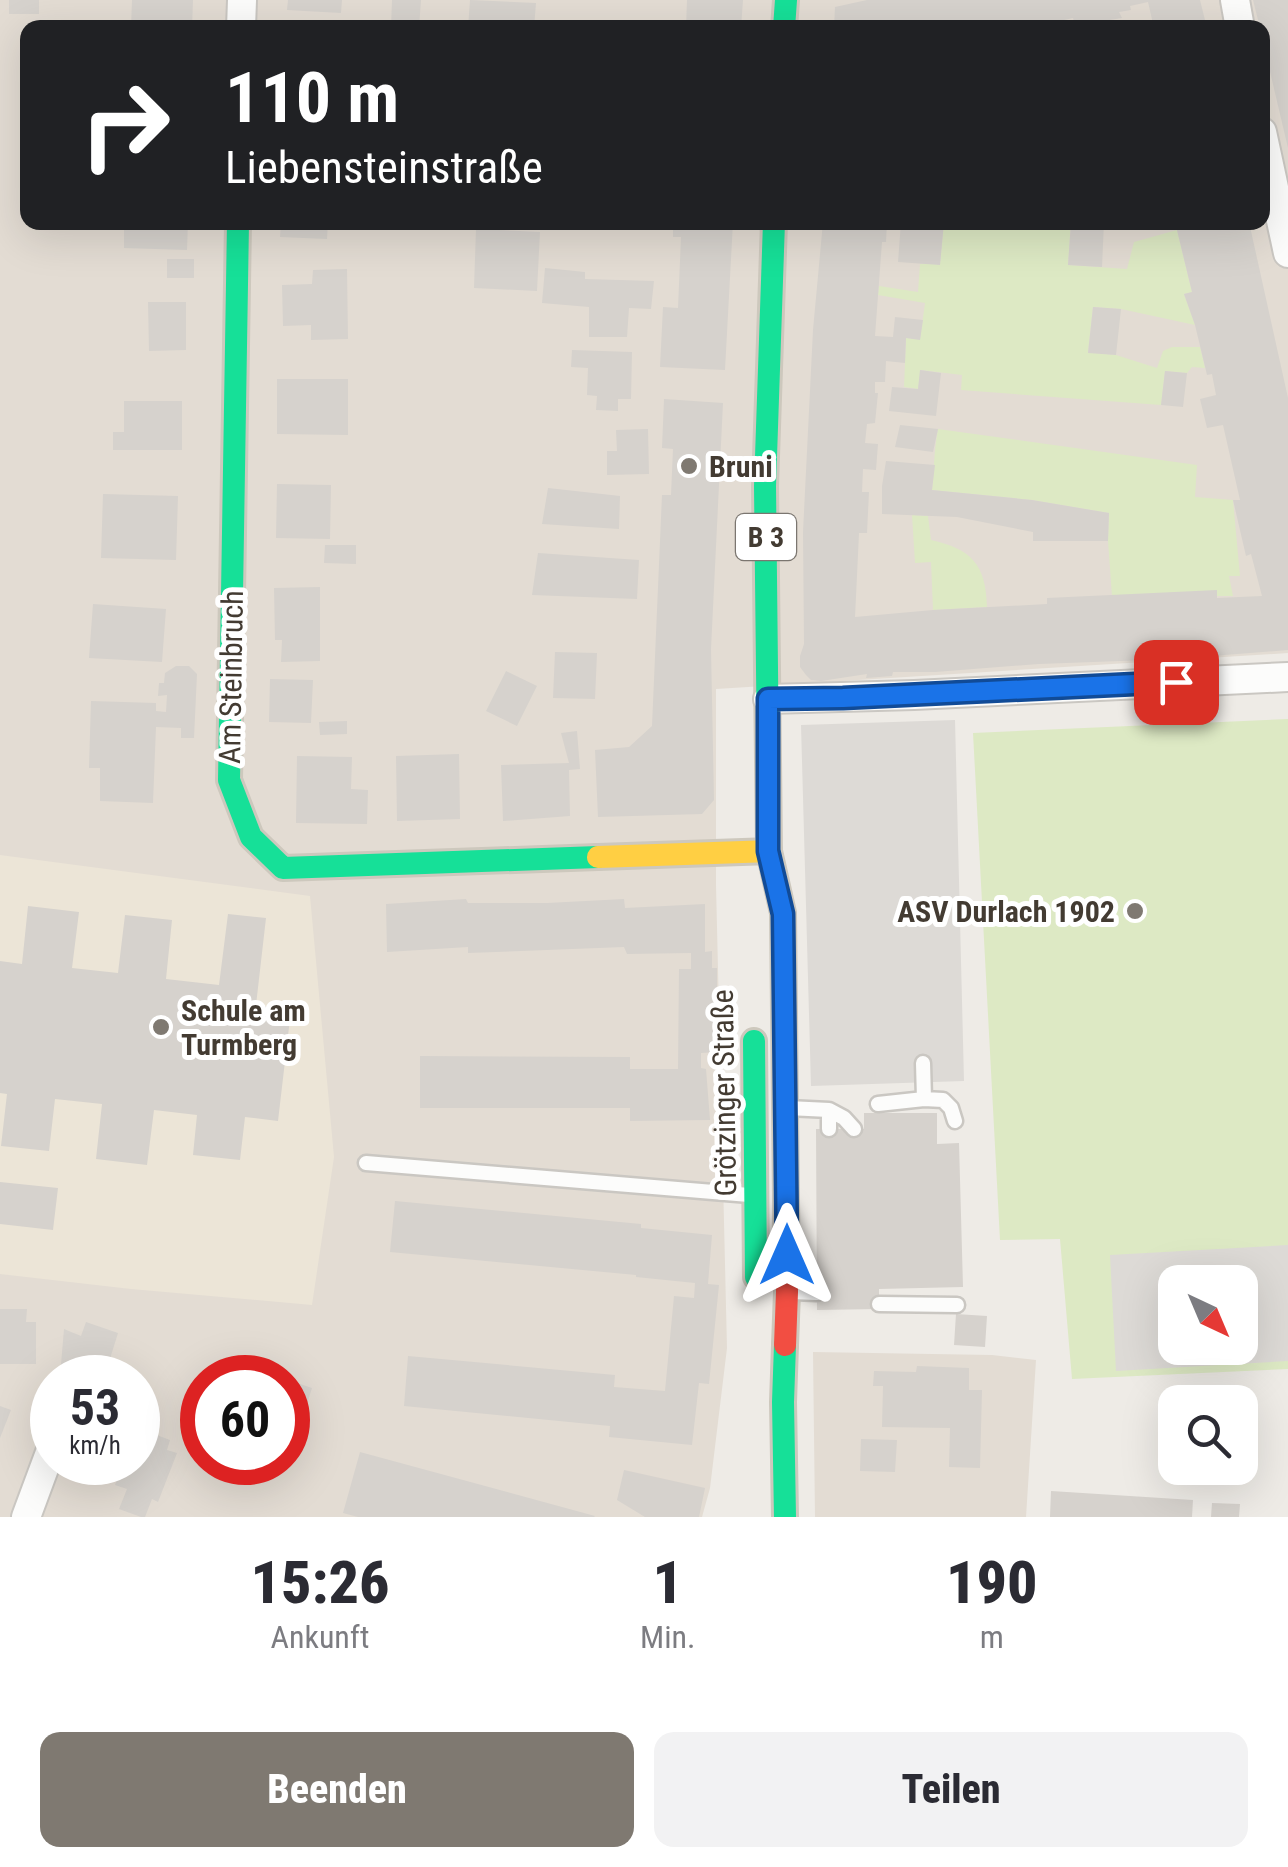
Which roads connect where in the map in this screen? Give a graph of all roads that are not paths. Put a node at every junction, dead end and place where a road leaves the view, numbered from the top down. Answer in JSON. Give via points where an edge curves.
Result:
{"nodes":[{"id":1,"x":1270,"y":169,"type":"edge"},
{"id":2,"x":238,"y":230,"type":"edge"},
{"id":3,"x":774,"y":230,"type":"edge"},
{"id":4,"x":1288,"y":253,"type":"edge"},
{"id":5,"x":1288,"y":677,"type":"edge"},
{"id":6,"x":768,"y":699,"type":"junction"},
{"id":7,"x":768,"y":851,"type":"junction"},
{"id":8,"x":756,"y":899,"type":"dead end"},
{"id":9,"x":754,"y":1010,"type":"dead end"},
{"id":10,"x":923,"y":1063,"type":"dead end"},
{"id":11,"x":924,"y":1099,"type":"junction"},
{"id":12,"x":878,"y":1104,"type":"dead end"},
{"id":13,"x":786,"y":1108,"type":"junction"},
{"id":14,"x":754,"y":1109,"type":"junction"},
{"id":15,"x":829,"y":1110,"type":"junction"},
{"id":16,"x":955,"y":1121,"type":"dead end"},
{"id":17,"x":830,"y":1129,"type":"dead end"},
{"id":18,"x":854,"y":1129,"type":"dead end"},
{"id":19,"x":366,"y":1163,"type":"dead end"},
{"id":20,"x":755,"y":1195,"type":"junction"},
{"id":21,"x":772,"y":1293,"type":"junction"},
{"id":22,"x":817,"y":1294,"type":"dead end"},
{"id":23,"x":879,"y":1304,"type":"dead end"},
{"id":24,"x":957,"y":1306,"type":"dead end"},
{"id":25,"x":38,"y":1485,"type":"edge"},
{"id":26,"x":26,"y":1517,"type":"edge"},
{"id":27,"x":785,"y":1517,"type":"edge"}],
"edges":[{"from":1,"to":4,"type":"street"},
{"from":2,"to":7,"type":"main road","name":"Am Steinbruch","via":[[229,780],[251,837],[283,868]]},
{"from":3,"to":6,"type":"main road","name":"Grötzinger Straße","number":"B 3","via":[[765,486]]},
{"from":5,"to":6,"type":"street"},
{"from":6,"to":7,"type":"main road","name":"Grötzinger Straße","number":"B 3"},
{"from":7,"to":8,"type":"main road","name":"Grötzinger Straße","number":"B 3"},
{"from":7,"to":13,"type":"main road","name":"Grötzinger Straße","number":"B 3","via":[[783,914]]},
{"from":9,"to":14,"type":"main road","name":"Grötzinger Straße","number":"B 3"},
{"from":10,"to":11,"type":"lane"},
{"from":11,"to":12,"type":"lane"},
{"from":11,"to":16,"type":"lane","via":[[948,1103]]},
{"from":13,"to":14,"type":"lane"},
{"from":13,"to":15,"type":"lane"},
{"from":13,"to":21,"type":"main road","name":"Grötzinger Straße","number":"B 3"},
{"from":14,"to":20,"type":"main road","name":"Grötzinger Straße","number":"B 3"},
{"from":15,"to":17,"type":"lane"},
{"from":15,"to":18,"type":"lane"},
{"from":19,"to":20,"type":"lane"},
{"from":20,"to":21,"type":"main road","name":"Grötzinger Straße","number":"B 3"},
{"from":21,"to":22,"type":"lane"},
{"from":21,"to":27,"type":"main road","name":"Grötzinger Straße","number":"B 3","via":[[784,1402]]},
{"from":23,"to":24,"type":"lane"},
{"from":25,"to":26,"type":"street"}]}
